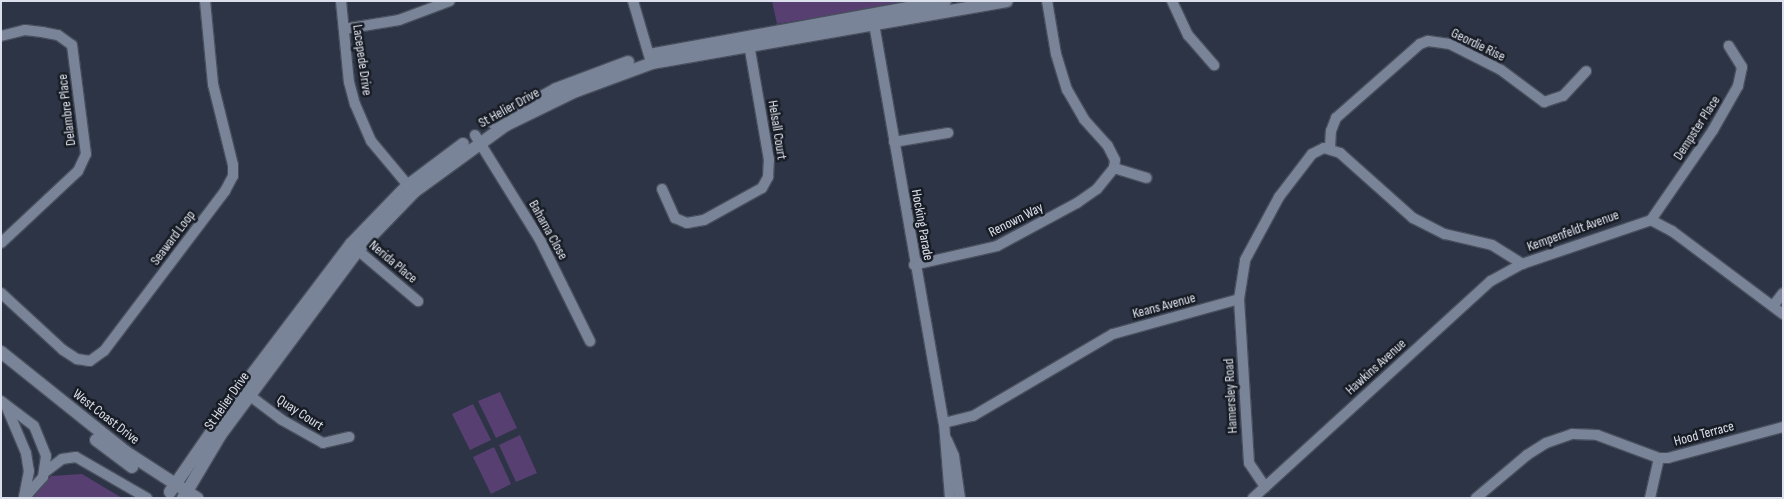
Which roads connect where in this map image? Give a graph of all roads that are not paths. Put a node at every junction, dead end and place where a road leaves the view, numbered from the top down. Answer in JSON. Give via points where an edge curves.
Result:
{"nodes":[{"id":1,"x":205,"y":1,"type":"edge"},
{"id":2,"x":341,"y":1,"type":"edge"},
{"id":3,"x":450,"y":1,"type":"edge"},
{"id":4,"x":633,"y":1,"type":"edge"},
{"id":5,"x":946,"y":1,"type":"edge"},
{"id":6,"x":1007,"y":1,"type":"edge"},
{"id":7,"x":1047,"y":1,"type":"edge"},
{"id":8,"x":1172,"y":1,"type":"edge"},
{"id":9,"x":873,"y":18,"type":"junction"},
{"id":10,"x":344,"y":29,"type":"junction"},
{"id":11,"x":1,"y":36,"type":"edge"},
{"id":12,"x":748,"y":41,"type":"junction"},
{"id":13,"x":1729,"y":46,"type":"dead end"},
{"id":14,"x":651,"y":59,"type":"junction"},
{"id":15,"x":1214,"y":65,"type":"dead end"},
{"id":16,"x":1586,"y":70,"type":"dead end"},
{"id":17,"x":948,"y":133,"type":"dead end"},
{"id":18,"x":477,"y":138,"type":"junction"},
{"id":19,"x":894,"y":142,"type":"junction"},
{"id":20,"x":1330,"y":148,"type":"junction"},
{"id":21,"x":1114,"y":168,"type":"junction"},
{"id":22,"x":1146,"y":178,"type":"dead end"},
{"id":23,"x":411,"y":189,"type":"junction"},
{"id":24,"x":662,"y":189,"type":"dead end"},
{"id":25,"x":1651,"y":220,"type":"junction"},
{"id":26,"x":1,"y":243,"type":"edge"},
{"id":27,"x":354,"y":247,"type":"junction"},
{"id":28,"x":1522,"y":264,"type":"junction"},
{"id":29,"x":914,"y":265,"type":"junction"},
{"id":30,"x":1783,"y":292,"type":"edge"},
{"id":31,"x":1,"y":293,"type":"edge"},
{"id":32,"x":1239,"y":300,"type":"junction"},
{"id":33,"x":418,"y":301,"type":"dead end"},
{"id":34,"x":1773,"y":306,"type":"junction"},
{"id":35,"x":1783,"y":314,"type":"edge"},
{"id":36,"x":590,"y":341,"type":"dead end"},
{"id":37,"x":1,"y":352,"type":"edge"},
{"id":38,"x":1,"y":362,"type":"edge"},
{"id":39,"x":245,"y":392,"type":"junction"},
{"id":40,"x":3,"y":403,"type":"edge"},
{"id":41,"x":944,"y":423,"type":"junction"},
{"id":42,"x":1783,"y":427,"type":"edge"},
{"id":43,"x":349,"y":437,"type":"dead end"},
{"id":44,"x":947,"y":439,"type":"junction"},
{"id":45,"x":1659,"y":458,"type":"junction"},
{"id":46,"x":45,"y":472,"type":"junction"},
{"id":47,"x":1265,"y":487,"type":"junction"},
{"id":48,"x":182,"y":493,"type":"edge"},
{"id":49,"x":24,"y":498,"type":"edge"},
{"id":50,"x":147,"y":498,"type":"edge"},
{"id":51,"x":950,"y":498,"type":"edge"},
{"id":52,"x":960,"y":498,"type":"edge"},
{"id":53,"x":1253,"y":498,"type":"edge"},
{"id":54,"x":1476,"y":498,"type":"edge"},
{"id":55,"x":1650,"y":498,"type":"edge"}],
"edges":[{"from":1,"to":31,"type":"street","name":"Seaward Loop","via":[[213,84],[233,165],[233,176],[226,191],[104,351],[90,361],[77,359],[63,350]]},
{"from":2,"to":10,"type":"street","name":"Lacepede Drive"},
{"from":3,"to":10,"type":"street","via":[[399,20]]},
{"from":4,"to":14,"type":"street"},
{"from":5,"to":9,"type":"street","name":"St Helier Drive"},
{"from":6,"to":9,"type":"street","name":"St Helier Drive"},
{"from":7,"to":21,"type":"street","via":[[1056,54],[1067,90],[1084,119],[1108,146],[1115,160]]},
{"from":8,"to":15,"type":"street","via":[[1188,35]]},
{"from":9,"to":12,"type":"street","name":"St Helier Drive"},
{"from":9,"to":19,"type":"street","name":"Hocking Parade"},
{"from":10,"to":23,"type":"street","name":"Lacepede Drive","via":[[349,82],[363,125],[384,160]]},
{"from":11,"to":26,"type":"street","name":"Delambre Place","via":[[25,30],[42,32],[58,35],[72,45],[86,154],[78,171]]},
{"from":12,"to":14,"type":"street","name":"St Helier Drive"},
{"from":12,"to":24,"type":"street","name":"Helsall Court","via":[[769,160],[768,177],[762,188],[694,223],[675,218]]},
{"from":13,"to":25,"type":"street","name":"Dempster Place","via":[[1742,67],[1738,86],[1713,130]]},
{"from":14,"to":18,"type":"street","name":"St Helier Drive","via":[[556,89]]},
{"from":16,"to":20,"type":"street","name":"Geordie Rise","via":[[1563,96],[1544,102],[1501,70],[1450,44],[1428,41],[1420,44],[1336,118]]},
{"from":17,"to":19,"type":"street"},
{"from":18,"to":23,"type":"street","name":"St Helier Drive"},
{"from":18,"to":36,"type":"street","name":"Bahama Close","via":[[540,240]]},
{"from":19,"to":29,"type":"street","name":"Hocking Parade"},
{"from":20,"to":28,"type":"street","name":"Kempenfeldt Avenue","via":[[1340,152],[1413,218],[1445,234],[1492,245]]},
{"from":20,"to":32,"type":"street","via":[[1319,150],[1306,160],[1279,197],[1249,253],[1240,280]]},
{"from":21,"to":22,"type":"street"},
{"from":21,"to":29,"type":"street","name":"Renown Way","via":[[1097,189],[1077,203],[997,246]]},
{"from":23,"to":27,"type":"street","name":"St Helier Drive"},
{"from":25,"to":28,"type":"street","name":"Kempenfeldt Avenue"},
{"from":25,"to":34,"type":"street","via":[[1672,231]]},
{"from":27,"to":33,"type":"street","name":"Nerida Place"},
{"from":27,"to":39,"type":"street","name":"St Helier Drive"},
{"from":28,"to":47,"type":"street","name":"Hawkins Avenue","via":[[1491,281]]},
{"from":29,"to":41,"type":"street","name":"Hocking Parade"},
{"from":30,"to":34,"type":"street"},
{"from":32,"to":41,"type":"street","name":"Keans Avenue","via":[[1113,334],[973,416]]},
{"from":32,"to":47,"type":"street","name":"Hamersley Road","via":[[1249,463]]},
{"from":34,"to":35,"type":"street"},
{"from":37,"to":48,"type":"street","name":"West Coast Drive"},
{"from":38,"to":48,"type":"street","name":"West Coast Drive","via":[[117,456]]},
{"from":39,"to":43,"type":"street","name":"Quay Court","via":[[282,420],[323,444]]},
{"from":39,"to":48,"type":"street","name":"St Helier Drive"},
{"from":40,"to":46,"type":"street","via":[[38,433],[46,456]]},
{"from":40,"to":49,"type":"street","via":[[26,453],[28,471]]},
{"from":41,"to":44,"type":"street","name":"Hocking Parade"},
{"from":42,"to":45,"type":"street","name":"Hood Terrace"},
{"from":44,"to":51,"type":"street","name":"Hocking Parade","via":[[945,458]]},
{"from":44,"to":52,"type":"street","name":"Hocking Parade","via":[[954,456]]},
{"from":45,"to":54,"type":"street","name":"Hood Terrace","via":[[1605,437],[1572,434],[1546,443],[1527,455]]},
{"from":45,"to":55,"type":"street"},
{"from":46,"to":49,"type":"street"},
{"from":46,"to":50,"type":"street","via":[[62,459],[76,457]]},
{"from":47,"to":53,"type":"street","name":"Hawkins Avenue"}]}
